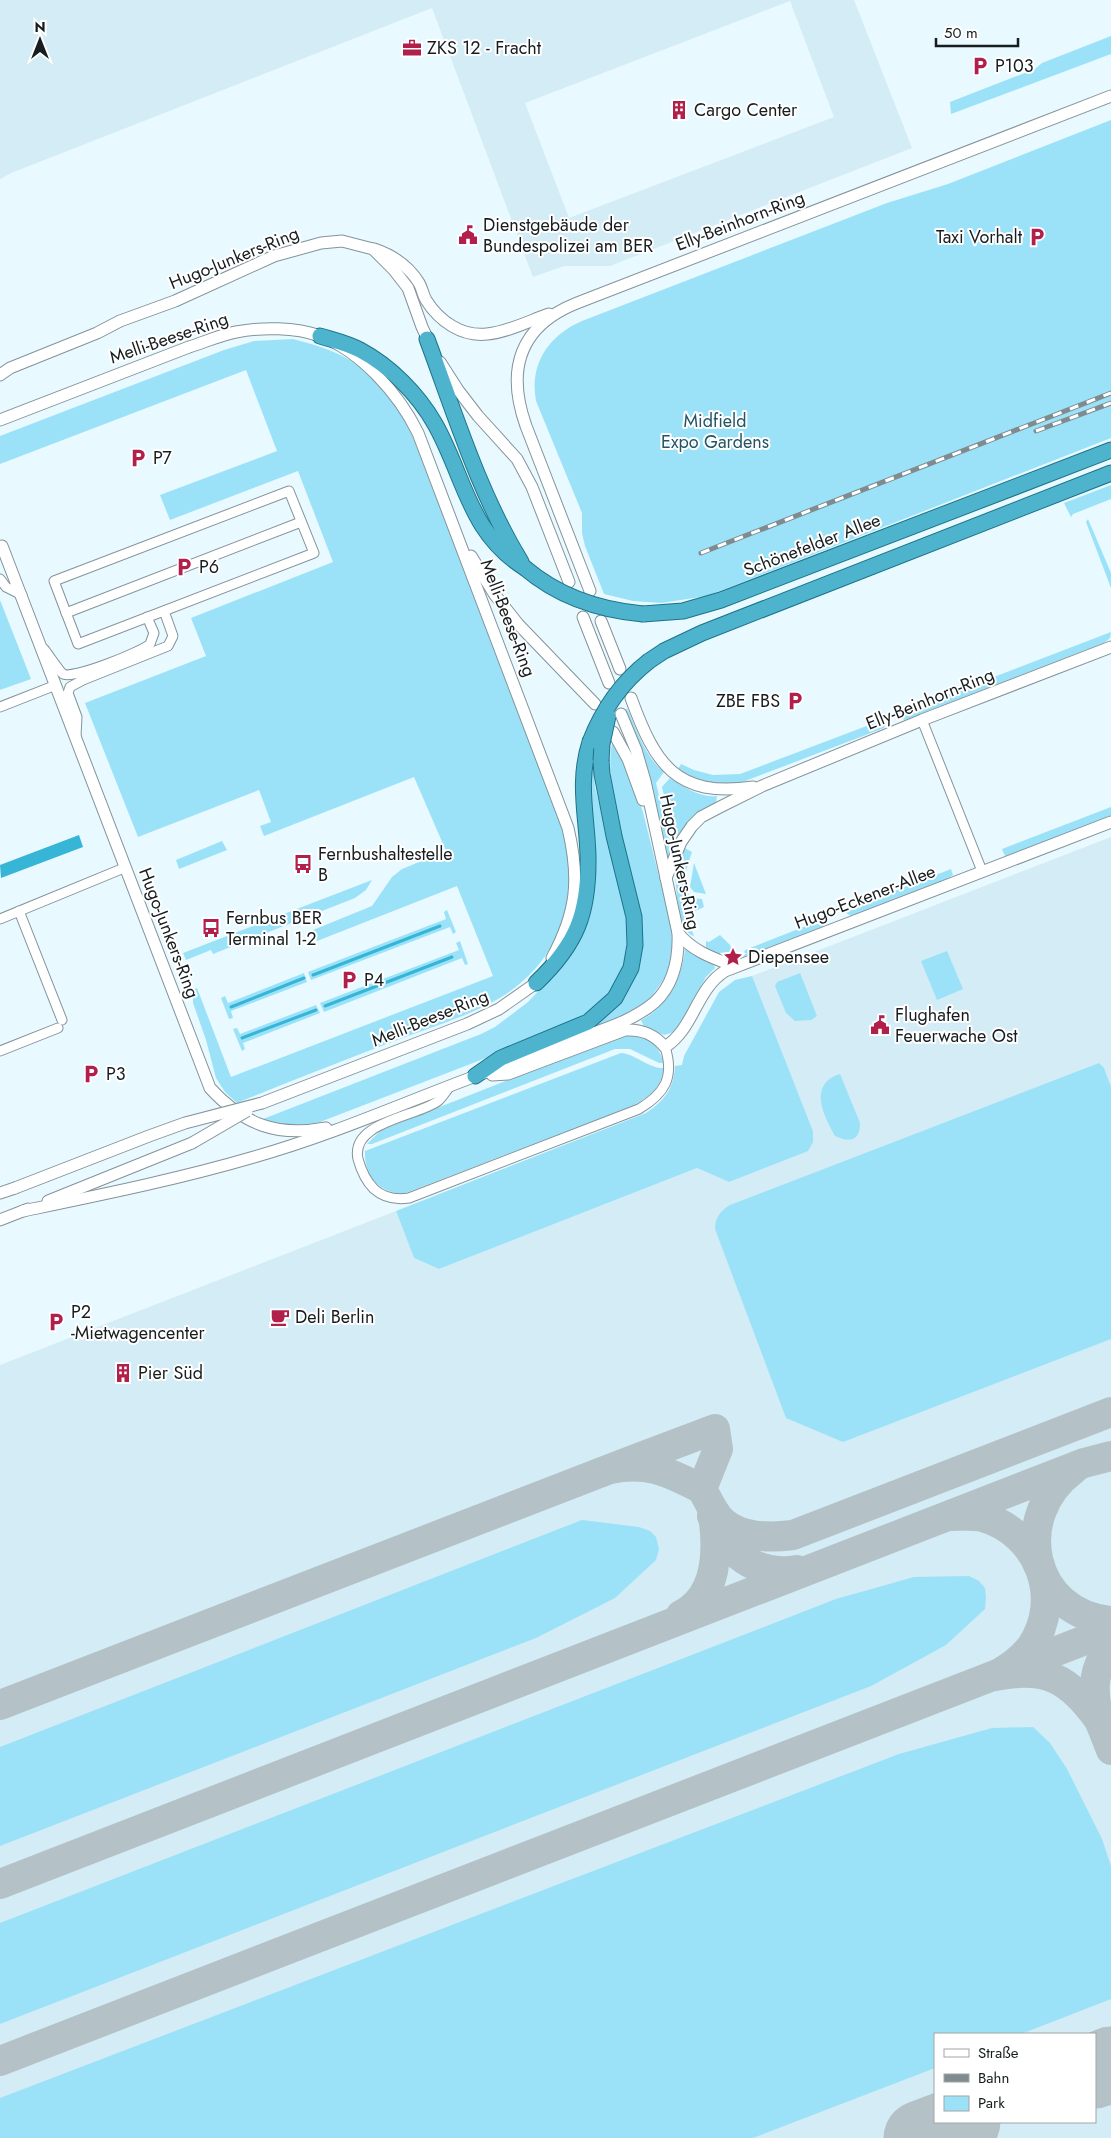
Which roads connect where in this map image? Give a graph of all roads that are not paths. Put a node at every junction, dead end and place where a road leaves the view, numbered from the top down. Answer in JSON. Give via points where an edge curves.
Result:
{"nodes":[{"id":1,"x":1111,"y":96,"type":"edge"},
{"id":2,"x":373,"y":249,"type":"junction"},
{"id":3,"x":558,"y":310,"type":"junction"},
{"id":4,"x":320,"y":336,"type":"junction"},
{"id":5,"x":427,"y":339,"type":"junction"},
{"id":6,"x":4,"y":371,"type":"edge"},
{"id":7,"x":0,"y":420,"type":"edge"},
{"id":8,"x":1111,"y":450,"type":"edge"},
{"id":9,"x":1111,"y":473,"type":"edge"},
{"id":10,"x":301,"y":522,"type":"junction"},
{"id":11,"x":452,"y":523,"type":"junction"},
{"id":12,"x":2,"y":546,"type":"joint"},
{"id":13,"x":0,"y":558,"type":"edge"},
{"id":14,"x":525,"y":568,"type":"junction"},
{"id":15,"x":0,"y":579,"type":"edge"},
{"id":16,"x":569,"y":582,"type":"dead end"},
{"id":17,"x":590,"y":591,"type":"dead end"},
{"id":18,"x":22,"y":595,"type":"junction"},
{"id":19,"x":164,"y":611,"type":"junction"},
{"id":20,"x":66,"y":613,"type":"junction"},
{"id":21,"x":147,"y":617,"type":"junction"},
{"id":22,"x":583,"y":617,"type":"dead end"},
{"id":23,"x":601,"y":621,"type":"dead end"},
{"id":24,"x":40,"y":645,"type":"junction"},
{"id":25,"x":1111,"y":647,"type":"edge"},
{"id":26,"x":620,"y":669,"type":"dead end"},
{"id":27,"x":609,"y":682,"type":"dead end"},
{"id":28,"x":56,"y":686,"type":"junction"},
{"id":29,"x":631,"y":698,"type":"dead end"},
{"id":30,"x":613,"y":700,"type":"junction"},
{"id":31,"x":595,"y":704,"type":"dead end"},
{"id":32,"x":0,"y":708,"type":"edge"},
{"id":33,"x":620,"y":714,"type":"dead end"},
{"id":34,"x":922,"y":720,"type":"junction"},
{"id":35,"x":613,"y":732,"type":"dead end"},
{"id":36,"x":76,"y":739,"type":"junction"},
{"id":37,"x":762,"y":786,"type":"junction"},
{"id":38,"x":1111,"y":822,"type":"edge"},
{"id":39,"x":660,"y":856,"type":"junction"},
{"id":40,"x":124,"y":868,"type":"junction"},
{"id":41,"x":982,"y":871,"type":"junction"},
{"id":42,"x":666,"y":878,"type":"junction"},
{"id":43,"x":19,"y":911,"type":"junction"},
{"id":44,"x":0,"y":919,"type":"edge"},
{"id":45,"x":678,"y":933,"type":"junction"},
{"id":46,"x":734,"y":966,"type":"junction"},
{"id":47,"x":536,"y":983,"type":"junction"},
{"id":48,"x":665,"y":1047,"type":"junction"},
{"id":49,"x":0,"y":1050,"type":"edge"},
{"id":50,"x":475,"y":1076,"type":"junction"},
{"id":51,"x":450,"y":1086,"type":"junction"},
{"id":52,"x":262,"y":1103,"type":"junction"},
{"id":53,"x":0,"y":1193,"type":"edge"},
{"id":54,"x":23,"y":1211,"type":"junction"},
{"id":55,"x":0,"y":1220,"type":"edge"}],
"edges":[{"from":1,"to":3,"type":"street","name":"Elly-Beinhorn-Ring"},
{"from":2,"to":3,"type":"street","name":"Hugo-Junkers-Ring","via":[[390,254],[406,267],[438,316],[453,328],[470,334],[501,331]]},
{"from":2,"to":5,"type":"street","via":[[408,288]]},
{"from":2,"to":6,"type":"street","name":"Hugo-Junkers-Ring","via":[[342,241],[321,242],[274,256],[175,301]]},
{"from":3,"to":17,"type":"street","name":"Elly-Beinhorn-Ring","via":[[537,329],[522,352],[516,389],[526,426]]},
{"from":4,"to":7,"type":"street","name":"Melli-Beese-Ring","via":[[269,330],[228,334]]},
{"from":4,"to":11,"type":"street","name":"Melli-Beese-Ring","via":[[364,364],[399,400],[418,433]]},
{"from":4,"to":14,"type":"highway","name":"Schönefelder Allee","via":[[360,349],[407,387],[435,424],[474,512],[490,537],[499,549]]},
{"from":5,"to":14,"type":"highway","via":[[487,497]]},
{"from":5,"to":16,"type":"street","via":[[458,390],[517,459],[532,488]]},
{"from":8,"to":14,"type":"highway","name":"Schönefelder Allee","bridge":true,"via":[[720,600],[683,611],[644,614],[584,603],[549,586]]},
{"from":9,"to":30,"type":"highway","bridge":true,"via":[[683,641],[649,661],[628,680]]},
{"from":10,"to":19,"type":"street","via":[[314,553]]},
{"from":10,"to":20,"type":"street"},
{"from":10,"to":20,"type":"street","via":[[289,491],[159,540],[54,581]]},
{"from":11,"to":31,"type":"street","via":[[495,595],[518,624]]},
{"from":11,"to":47,"type":"street","name":"Melli-Beese-Ring","via":[[568,828],[574,855],[574,899],[569,923]]},
{"from":12,"to":13,"type":"street"},
{"from":12,"to":18,"type":"street","name":"Hugo-Junkers-Ring"},
{"from":15,"to":18,"type":"street","via":[[6,587]]},
{"from":18,"to":24,"type":"street","name":"Hugo-Junkers-Ring"},
{"from":19,"to":21,"type":"street"},
{"from":19,"to":36,"type":"street","via":[[173,636],[168,646],[70,688],[68,693],[77,717]]},
{"from":20,"to":21,"type":"street","via":[[78,644]]},
{"from":21,"to":24,"type":"street","via":[[154,633],[150,644],[80,674],[61,673]]},
{"from":22,"to":27,"type":"street"},
{"from":23,"to":26,"type":"street"},
{"from":24,"to":28,"type":"street","name":"Hugo-Junkers-Ring"},
{"from":25,"to":34,"type":"street","name":"Elly-Beinhorn-Ring"},
{"from":28,"to":32,"type":"street"},
{"from":28,"to":36,"type":"street","name":"Hugo-Junkers-Ring"},
{"from":29,"to":37,"type":"street","name":"Elly-Beinhorn-Ring","via":[[655,753],[678,776],[705,788],[720,790]]},
{"from":30,"to":47,"type":"highway","bridge":true,"via":[[590,742],[582,783],[588,856],[585,903],[569,946]]},
{"from":30,"to":50,"type":"highway","bridge":true,"via":[[605,728],[602,774],[634,917],[635,945],[631,968],[615,998],[588,1022],[501,1058]]},
{"from":33,"to":39,"type":"street","name":"Hugo-Junkers-Ring","via":[[645,781]]},
{"from":34,"to":37,"type":"street","name":"Elly-Beinhorn-Ring"},
{"from":34,"to":41,"type":"street"},
{"from":35,"to":39,"type":"street","via":[[628,759]]},
{"from":36,"to":40,"type":"street","name":"Hugo-Junkers-Ring"},
{"from":37,"to":42,"type":"street","name":"Elly-Beinhorn-Ring","via":[[701,817],[681,842]]},
{"from":38,"to":41,"type":"street","name":"Hugo-Eckener-Allee"},
{"from":39,"to":42,"type":"street","name":"Hugo-Junkers-Ring"},
{"from":40,"to":43,"type":"street"},
{"from":40,"to":51,"type":"street","name":"Hugo-Junkers-Ring","via":[[210,1088],[231,1108],[262,1126],[279,1131],[305,1131],[325,1128],[431,1086]]},
{"from":41,"to":46,"type":"street","name":"Hugo-Eckener-Allee"},
{"from":42,"to":45,"type":"street","name":"Hugo-Junkers-Ring"},
{"from":43,"to":44,"type":"street"},
{"from":43,"to":49,"type":"street","via":[[60,1024]]},
{"from":45,"to":46,"type":"street","via":[[702,953]]},
{"from":45,"to":50,"type":"street","name":"Hugo-Junkers-Ring","via":[[677,962],[672,977],[656,1001],[641,1013]]},
{"from":46,"to":48,"type":"street","name":"Hugo-Eckener-Allee","via":[[710,982],[681,1035]]},
{"from":47,"to":52,"type":"street","name":"Melli-Beese-Ring","via":[[499,1009],[467,1024]]},
{"from":48,"to":50,"type":"street","via":[[643,1031],[625,1030],[508,1074]]},
{"from":48,"to":51,"type":"street","name":"Hugo-Junkers-Ring","via":[[669,1065],[667,1081],[657,1096],[638,1109],[409,1198],[392,1199],[376,1190],[360,1165],[357,1151],[362,1138],[375,1128],[438,1101]]},
{"from":50,"to":51,"type":"street","name":"Hugo-Junkers-Ring"},
{"from":51,"to":54,"type":"street","name":"Hugo-Junkers-Ring","via":[[364,1121],[254,1157]]},
{"from":52,"to":53,"type":"street","name":"Melli-Beese-Ring","bridge":true,"via":[[149,1136]]},
{"from":52,"to":54,"type":"street","name":"Melli-Beese-Ring","bridge":true,"via":[[192,1143]]},
{"from":54,"to":55,"type":"street","name":"Melli-Beese-Ring"}]}
